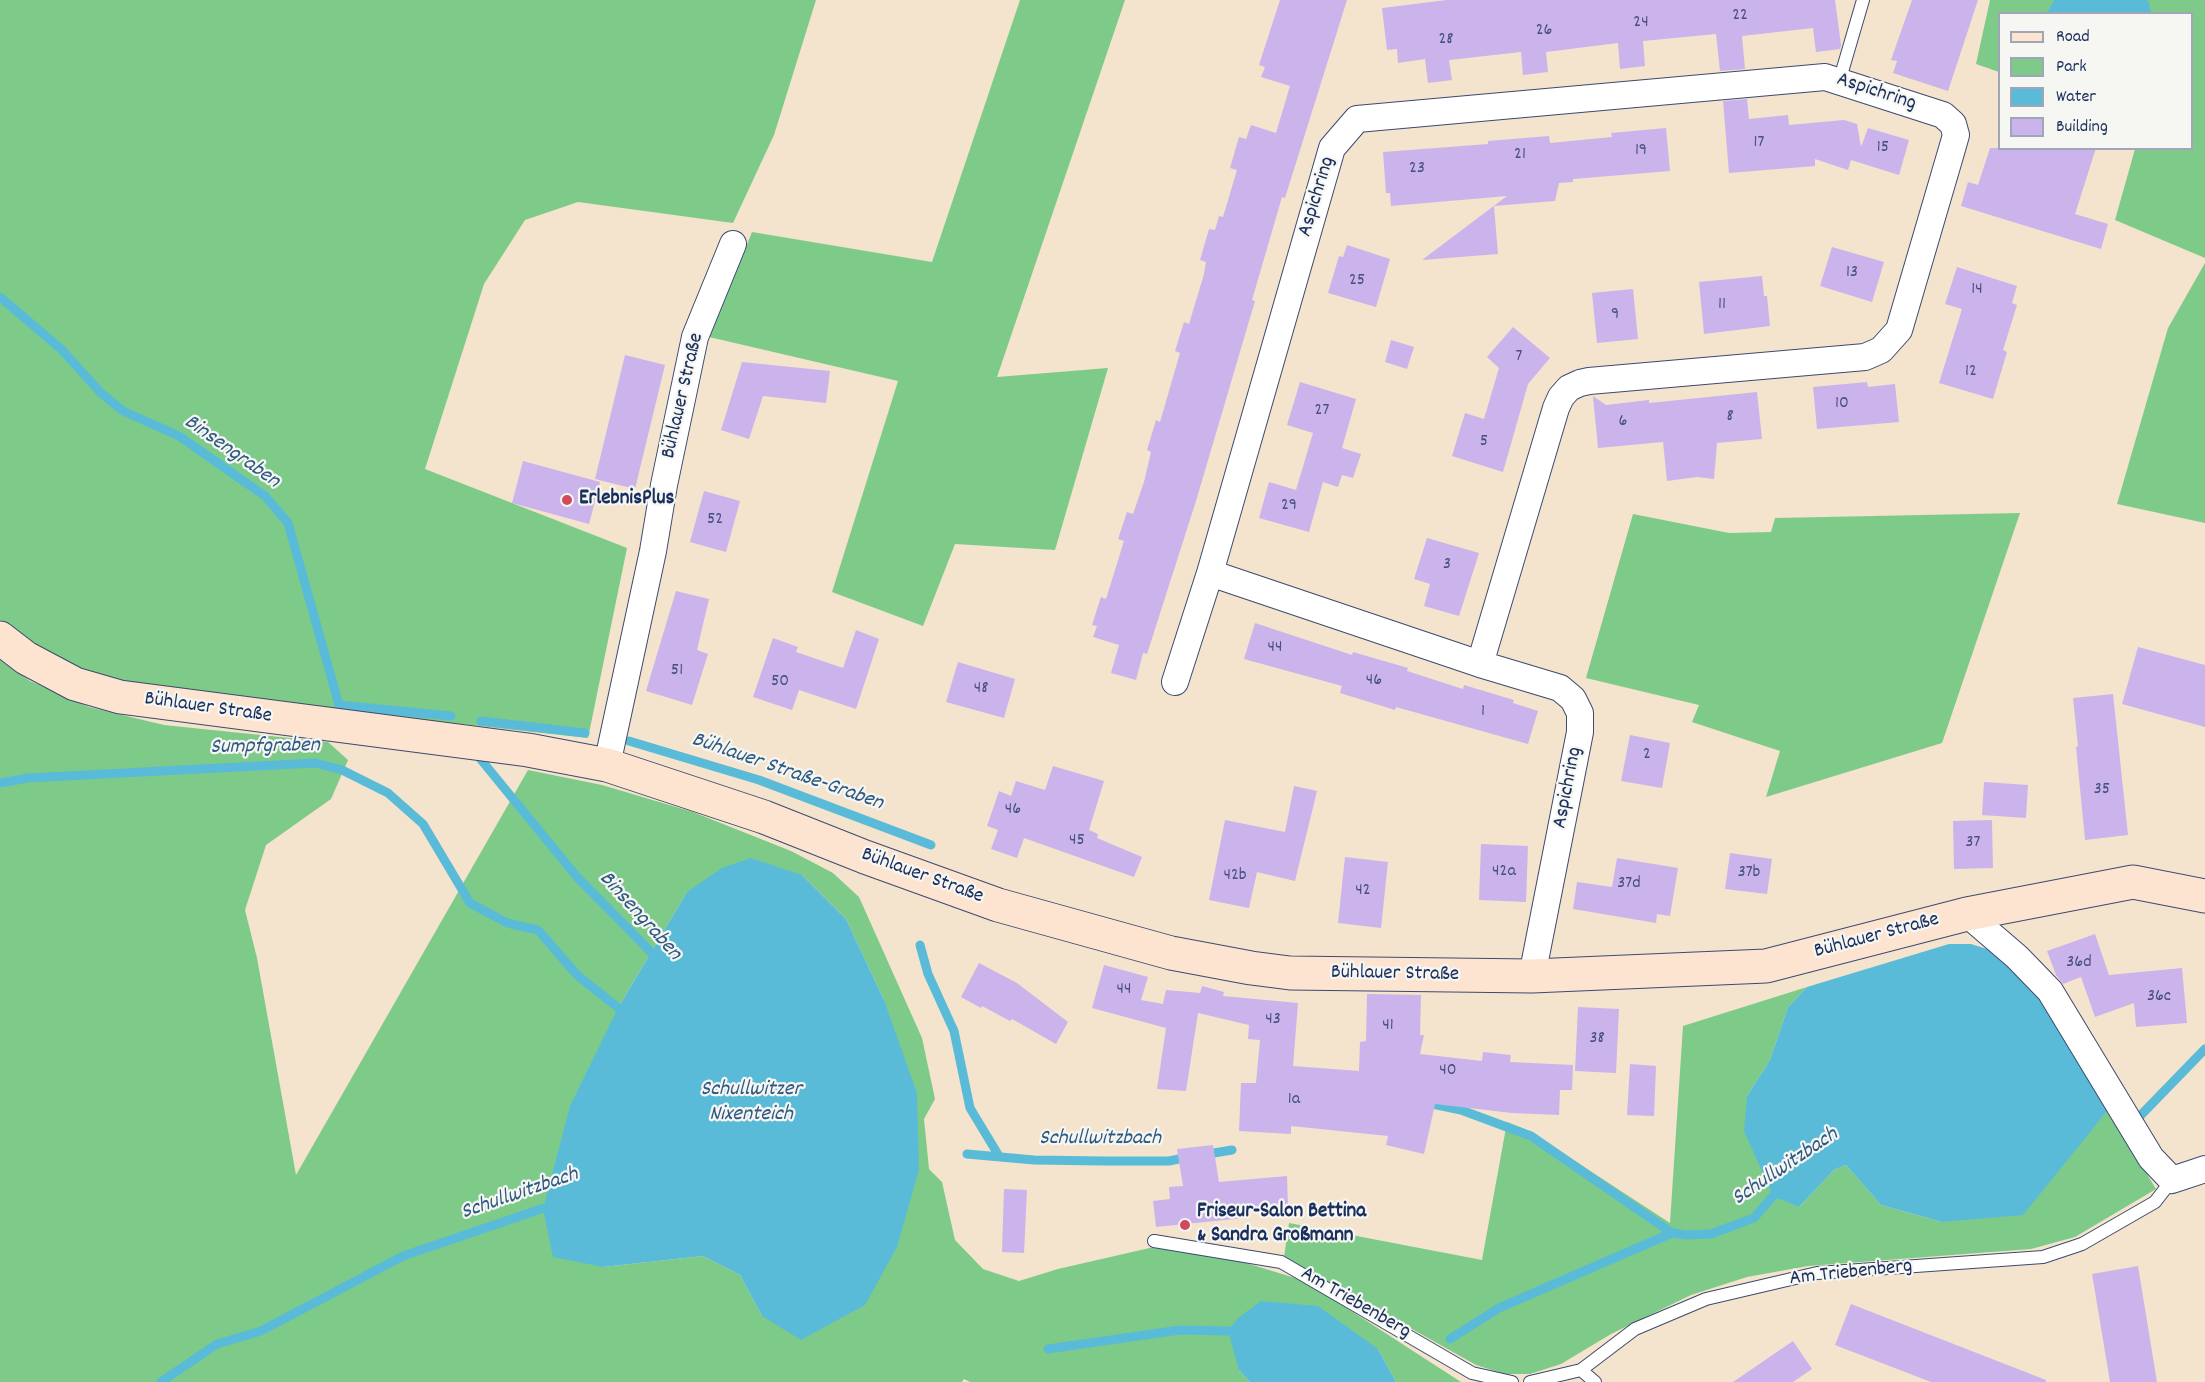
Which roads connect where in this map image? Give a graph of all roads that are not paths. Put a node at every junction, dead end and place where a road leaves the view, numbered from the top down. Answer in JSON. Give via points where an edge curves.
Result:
{"nodes":[{"id":1,"x":1863,"y":0,"type":"edge"},
{"id":2,"x":1839,"y":82,"type":"junction"},
{"id":3,"x":733,"y":244,"type":"dead end"},
{"id":4,"x":1210,"y":573,"type":"junction"},
{"id":5,"x":0,"y":638,"type":"edge"},
{"id":6,"x":1480,"y":664,"type":"junction"},
{"id":7,"x":1175,"y":682,"type":"dead end"},
{"id":8,"x":607,"y":765,"type":"junction"},
{"id":9,"x":2205,"y":896,"type":"edge"},
{"id":10,"x":1967,"y":914,"type":"junction"},
{"id":11,"x":1532,"y":976,"type":"junction"},
{"id":12,"x":2205,"y":1169,"type":"edge"},
{"id":13,"x":2172,"y":1180,"type":"junction"},
{"id":14,"x":1154,"y":1241,"type":"dead end"},
{"id":15,"x":1581,"y":1370,"type":"junction"},
{"id":16,"x":1512,"y":1382,"type":"edge"},
{"id":17,"x":1530,"y":1382,"type":"edge"},
{"id":18,"x":1595,"y":1382,"type":"edge"}],
"edges":[{"from":1,"to":2,"type":"lane"},
{"from":2,"to":4,"type":"street","name":"Aspichring","via":[[1825,77],[1357,119],[1332,148]]},
{"from":2,"to":6,"type":"street","name":"Aspichring","via":[[1943,115],[1953,124],[1956,135],[1899,330],[1881,350],[1865,357],[1589,381],[1569,388],[1556,408]]},
{"from":3,"to":8,"type":"street","name":"Bühlauer Straße","via":[[695,338]]},
{"from":4,"to":6,"type":"street","name":"Aspichring"},
{"from":4,"to":7,"type":"street","name":"Aspichring"},
{"from":5,"to":8,"type":"street","name":"Bühlauer Straße","via":[[26,658],[75,684],[120,697],[528,750]]},
{"from":6,"to":11,"type":"street","name":"Aspichring","via":[[1560,688],[1573,699],[1580,713],[1580,732]]},
{"from":8,"to":11,"type":"street","name":"Bühlauer Straße","via":[[764,817],[998,905],[1171,953],[1290,973]]},
{"from":9,"to":10,"type":"street","name":"Bühlauer Straße","via":[[2133,882]]},
{"from":10,"to":11,"type":"street","name":"Bühlauer Straße","via":[[1766,966]]},
{"from":10,"to":13,"type":"street","via":[[2050,992],[2151,1158]]},
{"from":12,"to":13,"type":"street"},
{"from":13,"to":15,"type":"lane","name":"Am Triebenberg","via":[[2155,1202],[2082,1244],[2043,1257],[1817,1273],[1706,1299],[1635,1329]]},
{"from":14,"to":16,"type":"lane","name":"Am Triebenberg","via":[[1281,1262],[1472,1373]]},
{"from":15,"to":17,"type":"lane","name":"Am Triebenberg"},
{"from":15,"to":18,"type":"lane"}]}
